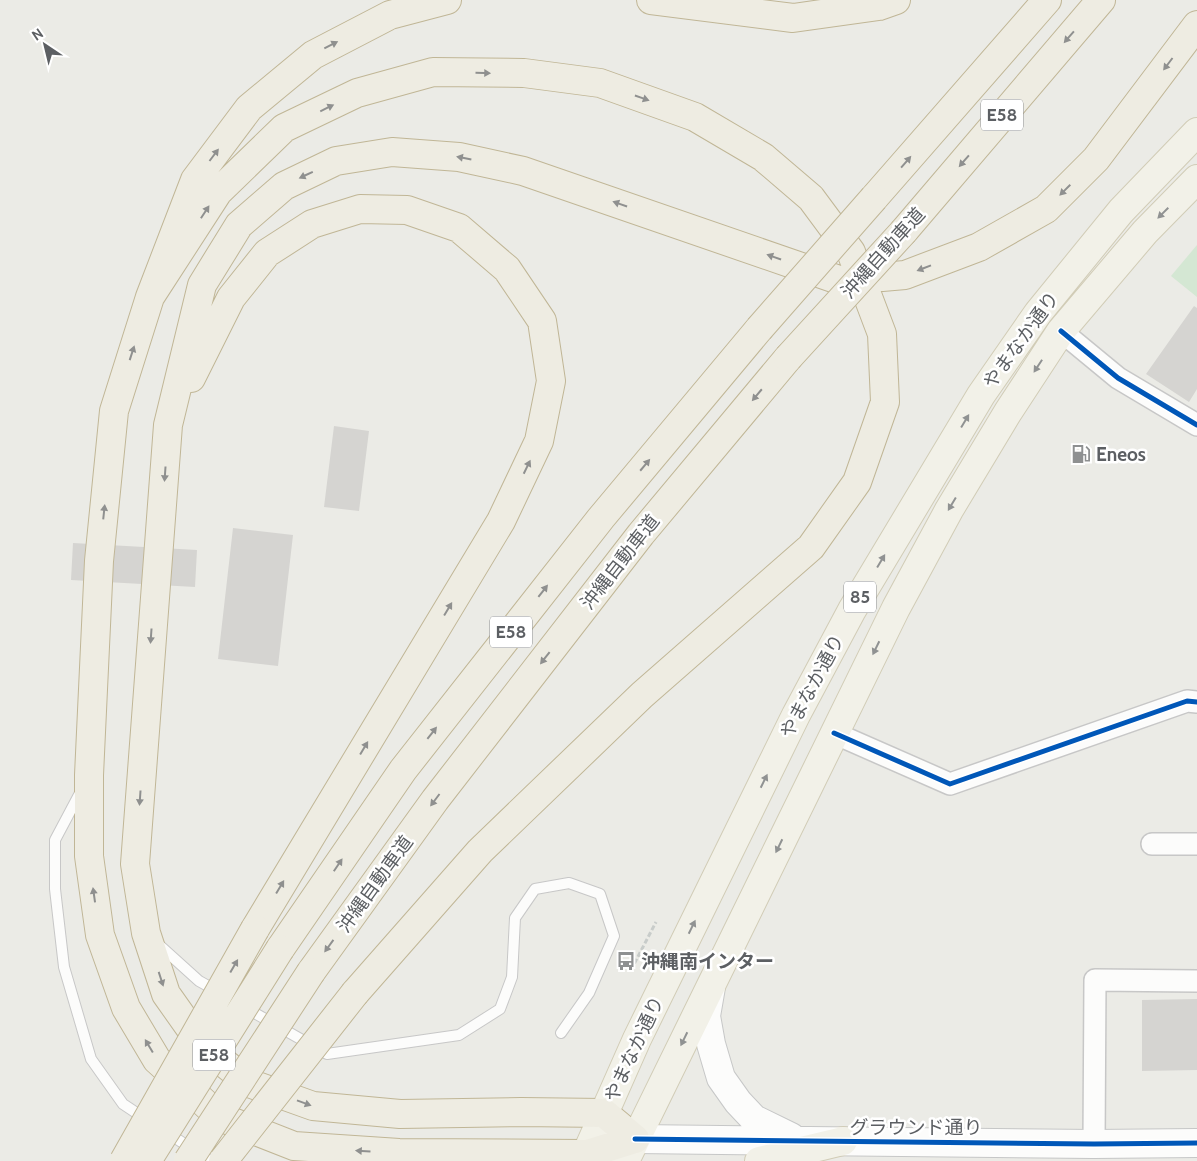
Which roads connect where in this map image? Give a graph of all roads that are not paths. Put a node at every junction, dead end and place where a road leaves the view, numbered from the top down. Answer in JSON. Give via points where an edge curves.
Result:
{"nodes":[{"id":1,"x":447,"y":0,"type":"edge"},
{"id":2,"x":650,"y":0,"type":"edge"},
{"id":3,"x":896,"y":0,"type":"edge"},
{"id":4,"x":1046,"y":0,"type":"edge"},
{"id":5,"x":1101,"y":0,"type":"edge"},
{"id":6,"x":1197,"y":26,"type":"edge"},
{"id":7,"x":1197,"y":132,"type":"edge"},
{"id":8,"x":1197,"y":178,"type":"edge"},
{"id":9,"x":150,"y":297,"type":"junction"},
{"id":10,"x":1061,"y":331,"type":"junction"},
{"id":11,"x":168,"y":425,"type":"junction"},
{"id":12,"x":1197,"y":425,"type":"edge"},
{"id":13,"x":1197,"y":702,"type":"edge"},
{"id":14,"x":834,"y":733,"type":"junction"},
{"id":15,"x":89,"y":775,"type":"junction"},
{"id":16,"x":1152,"y":844,"type":"dead end"},
{"id":17,"x":1197,"y":844,"type":"edge"},
{"id":18,"x":146,"y":933,"type":"junction"},
{"id":19,"x":1197,"y":981,"type":"edge"},
{"id":20,"x":712,"y":983,"type":"junction"},
{"id":21,"x":561,"y":1033,"type":"dead end"},
{"id":22,"x":604,"y":1114,"type":"junction"},
{"id":23,"x":798,"y":1140,"type":"junction"},
{"id":24,"x":843,"y":1141,"type":"junction"},
{"id":25,"x":1197,"y":1143,"type":"edge"},
{"id":26,"x":1094,"y":1144,"type":"junction"},
{"id":27,"x":630,"y":1150,"type":"edge"},
{"id":28,"x":462,"y":1157,"type":"edge"},
{"id":29,"x":585,"y":1157,"type":"edge"},
{"id":30,"x":124,"y":1161,"type":"edge"},
{"id":31,"x":148,"y":1161,"type":"edge"},
{"id":32,"x":188,"y":1161,"type":"edge"},
{"id":33,"x":211,"y":1161,"type":"edge"},
{"id":34,"x":223,"y":1161,"type":"edge"},
{"id":35,"x":759,"y":1161,"type":"edge"}],
"edges":[{"from":9,"to":1,"type":"highway","one_way":true,"via":[[195,180],[249,108],[313,54],[390,15]]},
{"from":2,"to":3,"type":"highway","via":[[793,18],[879,6]]},
{"from":31,"to":4,"type":"highway","number":"E58","one_way":true,"bridge":true,"via":[[280,949],[403,770],[601,518],[759,329]]},
{"from":5,"to":32,"type":"highway","name":"沖縄自動車道","number":"E58","one_way":true,"bridge":true,"via":[[904,231],[788,358],[635,541],[435,800],[311,972]]},
{"from":6,"to":11,"type":"highway","one_way":true,"via":[[1096,159],[1046,209],[979,247],[905,275],[836,279],[523,171],[459,157],[392,152],[336,161],[284,186],[239,225],[202,285]]},
{"from":22,"to":7,"type":"main road","name":"やまなか通り","number":"85","one_way":true,"via":[[637,1039],[796,715],[852,610],[981,395],[1038,313],[1121,211]]},
{"from":8,"to":10,"type":"main road","name":"やまなか通り","number":"85","one_way":true,"via":[[1144,232]]},
{"from":15,"to":9,"type":"highway","one_way":true,"via":[[99,560],[114,410]]},
{"from":9,"to":34,"type":"highway","one_way":true,"bridge":true,"via":[[218,192],[284,128],[357,93],[433,72],[524,73],[600,84],[695,117],[762,157],[811,198],[851,252],[882,334],[885,402],[856,482],[811,547],[642,695],[480,851],[355,993]]},
{"from":10,"to":12,"type":"street","via":[[1118,378]]},
{"from":10,"to":14,"type":"main road","name":"やまなか通り","number":"85","one_way":true,"via":[[949,510]]},
{"from":11,"to":18,"type":"highway","one_way":true,"via":[[135,864]]},
{"from":30,"to":11,"type":"highway","one_way":true,"bridge":true,"via":[[255,929],[501,521],[539,441],[551,381],[542,321],[507,269],[459,228],[407,210],[360,209],[312,224],[267,253],[231,298]]},
{"from":13,"to":14,"type":"street","via":[[1187,701],[950,784]]},
{"from":14,"to":20,"type":"main road","name":"やまなか通り","number":"85","one_way":true},
{"from":28,"to":15,"type":"highway","one_way":true,"via":[[294,1146],[220,1117],[157,1060],[126,1008],[100,935],[89,856]]},
{"from":15,"to":33,"type":"lane","via":[[55,840],[55,889],[64,967],[91,1059],[123,1104]]},
{"from":16,"to":17,"type":"street"},
{"from":18,"to":21,"type":"lane","via":[[199,981],[328,1054],[459,1035],[500,1009],[512,977],[515,918],[535,889],[569,883],[600,894],[614,936],[589,993]]},
{"from":18,"to":22,"type":"highway","one_way":true,"via":[[166,994],[202,1045],[249,1083],[313,1106],[400,1114]]},
{"from":19,"to":26,"type":"street","via":[[1095,980]]},
{"from":20,"to":23,"type":"street","via":[[706,1016],[721,1078],[754,1119]]},
{"from":20,"to":27,"type":"main road","name":"やまなか通り","number":"85","one_way":true},
{"from":22,"to":27,"type":"highway"},
{"from":22,"to":29,"type":"main road","name":"やまなか通り","number":"85"},
{"from":23,"to":24,"type":"street","name":"グラウンド通り"},
{"from":23,"to":27,"type":"street","name":"グラウンド通り"},
{"from":24,"to":26,"type":"street","name":"グラウンド通り"},
{"from":24,"to":35,"type":"main road"},
{"from":25,"to":26,"type":"street","name":"グラウンド通り"},
{"from":27,"to":29,"type":"highway"},
{"from":28,"to":29,"type":"highway"}]}
